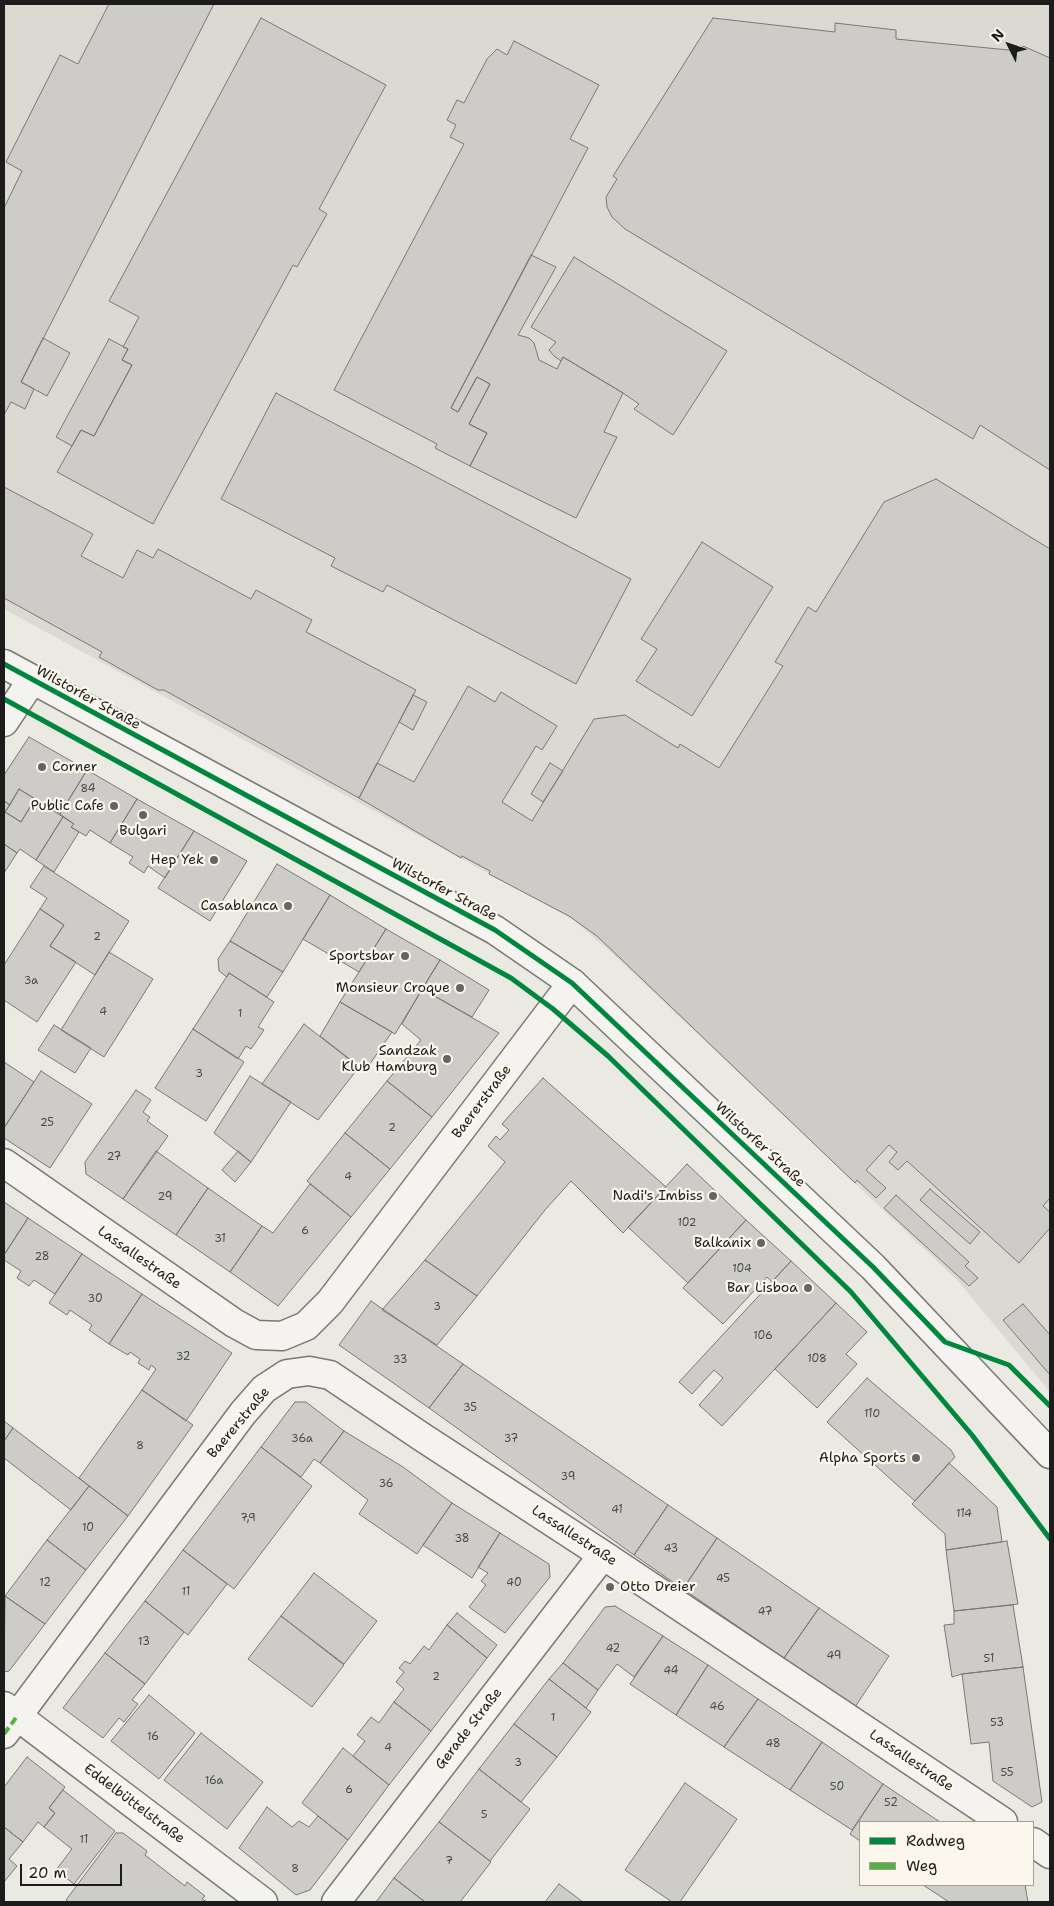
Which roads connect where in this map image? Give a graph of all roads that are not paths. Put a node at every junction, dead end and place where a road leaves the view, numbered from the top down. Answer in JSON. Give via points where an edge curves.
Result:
{"nodes":[{"id":1,"x":4,"y":664,"type":"edge"},
{"id":2,"x":32,"y":680,"type":"junction"},
{"id":3,"x":4,"y":722,"type":"edge"},
{"id":4,"x":572,"y":983,"type":"junction"},
{"id":5,"x":4,"y":1163,"type":"edge"},
{"id":6,"x":282,"y":1336,"type":"junction"},
{"id":7,"x":287,"y":1374,"type":"junction"},
{"id":8,"x":1013,"y":1416,"type":"junction"},
{"id":9,"x":1050,"y":1454,"type":"edge"},
{"id":10,"x":1050,"y":1472,"type":"edge"},
{"id":11,"x":603,"y":1556,"type":"junction"},
{"id":12,"x":8,"y":1718,"type":"edge"},
{"id":13,"x":1001,"y":1821,"type":"edge"},
{"id":14,"x":263,"y":1902,"type":"edge"},
{"id":15,"x":336,"y":1902,"type":"edge"}],
"edges":[{"from":1,"to":2,"type":"street","name":"Wilstorfer Straße"},
{"from":2,"to":3,"type":"street"},
{"from":2,"to":4,"type":"street","name":"Wilstorfer Straße","via":[[495,930]]},
{"from":4,"to":6,"type":"street","name":"Baererstraße","via":[[330,1302],[306,1326]]},
{"from":4,"to":8,"type":"street","name":"Wilstorfer Straße","via":[[873,1266]]},
{"from":5,"to":6,"type":"street","name":"Lassallestraße","via":[[234,1323],[256,1335]]},
{"from":6,"to":7,"type":"street"},
{"from":7,"to":11,"type":"street","name":"Lassallestraße","via":[[309,1371],[330,1374]]},
{"from":7,"to":12,"type":"street","name":"Baererstraße","via":[[264,1389],[243,1414]]},
{"from":8,"to":9,"type":"street","name":"Wilstorfer Straße"},
{"from":8,"to":10,"type":"street","name":"Wilstorfer Straße"},
{"from":11,"to":13,"type":"street","name":"Lassallestraße"},
{"from":11,"to":15,"type":"street","name":"Gerade Straße"},
{"from":12,"to":14,"type":"street","name":"Eddelbüttelstraße"}]}
